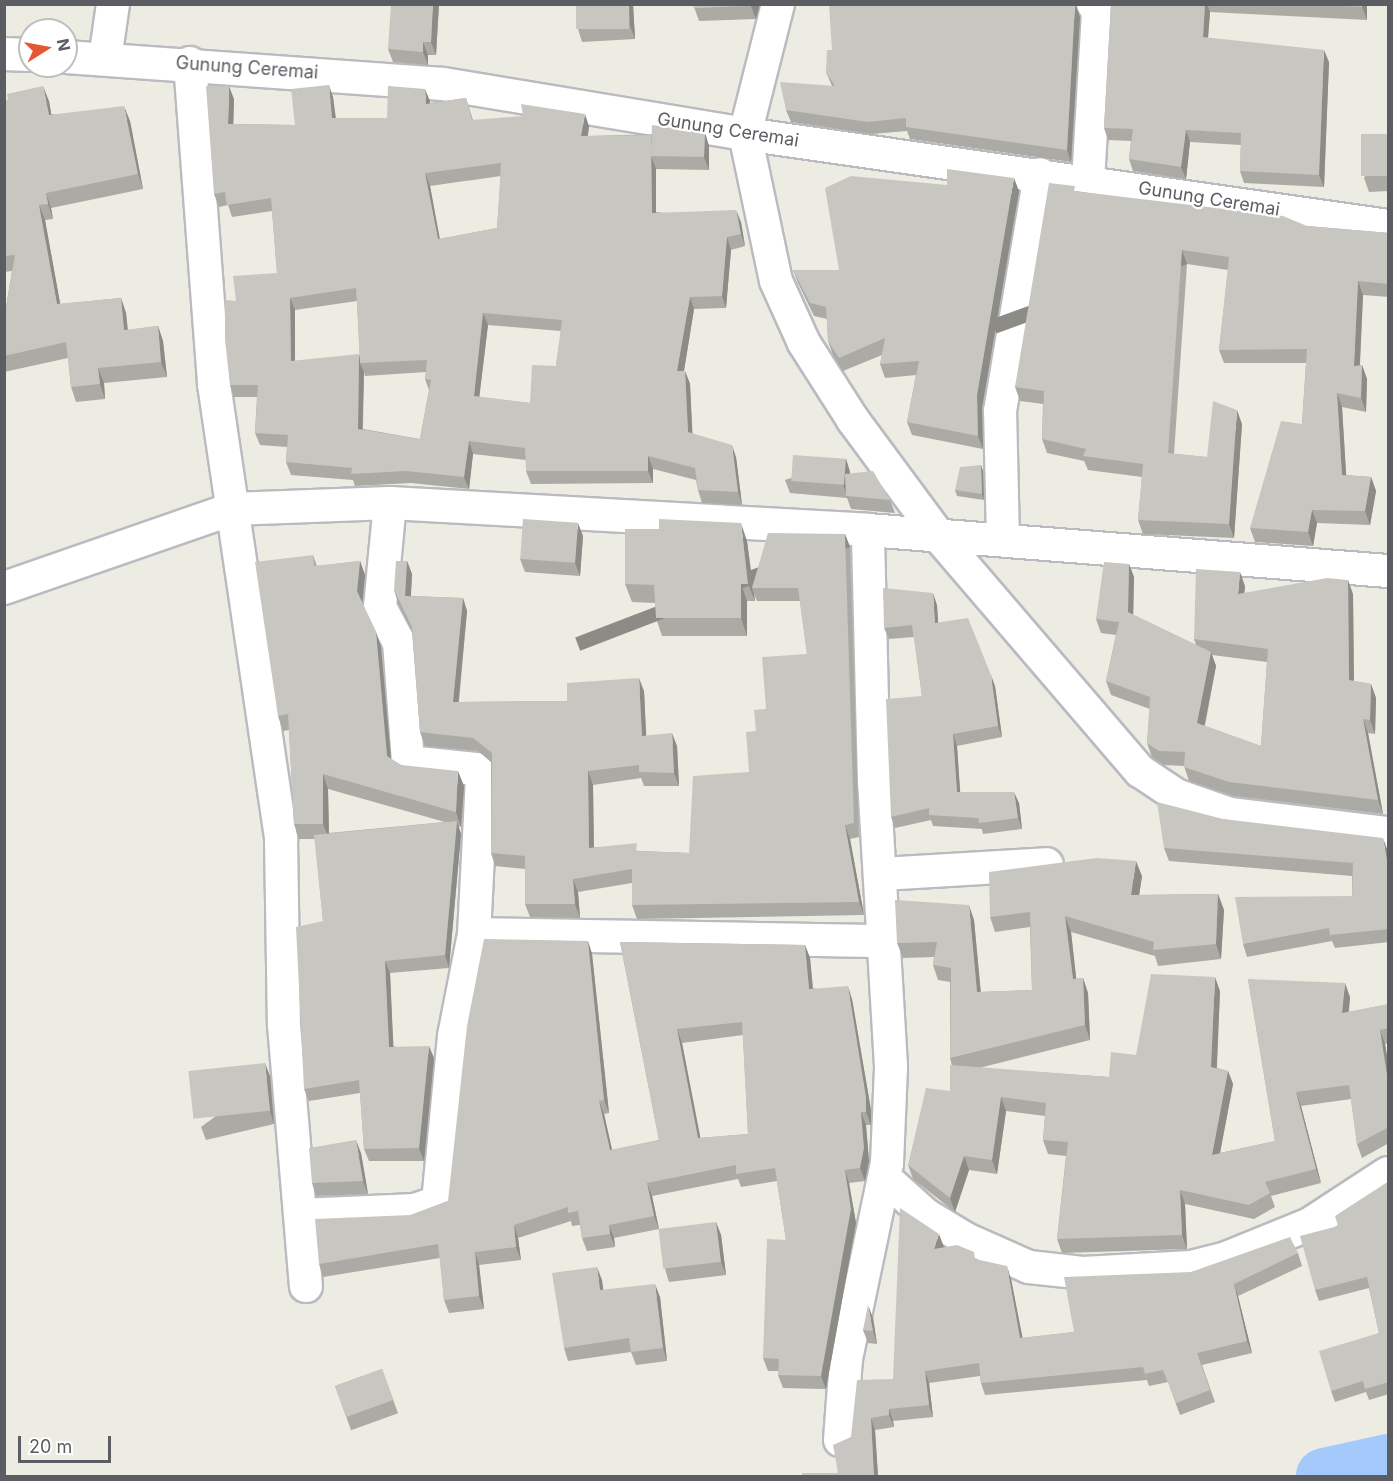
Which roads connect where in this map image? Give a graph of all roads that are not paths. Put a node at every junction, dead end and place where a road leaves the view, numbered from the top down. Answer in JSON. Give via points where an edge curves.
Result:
{"nodes":[{"id":1,"x":113,"y":4,"type":"edge"},
{"id":2,"x":778,"y":4,"type":"edge"},
{"id":3,"x":1093,"y":4,"type":"edge"},
{"id":4,"x":78,"y":58,"type":"edge"},
{"id":5,"x":105,"y":59,"type":"junction"},
{"id":6,"x":190,"y":63,"type":"junction"},
{"id":7,"x":745,"y":134,"type":"junction"},
{"id":8,"x":1040,"y":174,"type":"junction"},
{"id":9,"x":1088,"y":181,"type":"junction"},
{"id":10,"x":1389,"y":226,"type":"edge"},
{"id":11,"x":390,"y":503,"type":"junction"},
{"id":12,"x":232,"y":509,"type":"junction"},
{"id":13,"x":868,"y":530,"type":"junction"},
{"id":14,"x":952,"y":538,"type":"junction"},
{"id":15,"x":1004,"y":540,"type":"junction"},
{"id":16,"x":1389,"y":571,"type":"edge"},
{"id":17,"x":4,"y":588,"type":"edge"},
{"id":18,"x":1389,"y":833,"type":"edge"},
{"id":19,"x":1047,"y":864,"type":"edge"},
{"id":20,"x":881,"y":874,"type":"junction"},
{"id":21,"x":474,"y":934,"type":"junction"},
{"id":22,"x":887,"y":940,"type":"junction"},
{"id":23,"x":1389,"y":1173,"type":"edge"},
{"id":24,"x":885,"y":1178,"type":"junction"},
{"id":25,"x":300,"y":1215,"type":"junction"},
{"id":26,"x":306,"y":1286,"type":"dead end"},
{"id":27,"x":840,"y":1440,"type":"edge"}],
"edges":[{"from":1,"to":5,"type":"street"},
{"from":2,"to":7,"type":"street"},
{"from":3,"to":9,"type":"street","via":[[1098,12]]},
{"from":4,"to":5,"type":"street","name":"Gunung Ceremai"},
{"from":5,"to":6,"type":"street","name":"Gunung Ceremai"},
{"from":6,"to":7,"type":"street","name":"Gunung Ceremai","via":[[443,84]]},
{"from":6,"to":12,"type":"street","via":[[214,384]]},
{"from":7,"to":8,"type":"street","name":"Gunung Ceremai"},
{"from":7,"to":14,"type":"street","via":[[776,281],[804,343]]},
{"from":8,"to":9,"type":"street","name":"Gunung Ceremai"},
{"from":8,"to":15,"type":"street","via":[[1000,411]]},
{"from":9,"to":10,"type":"street","name":"Gunung Ceremai"},
{"from":11,"to":12,"type":"street"},
{"from":11,"to":13,"type":"street"},
{"from":11,"to":21,"type":"street","via":[[380,607],[399,642],[408,762],[476,769],[482,777]]},
{"from":12,"to":17,"type":"street"},
{"from":12,"to":25,"type":"street","via":[[281,839],[284,1025]]},
{"from":13,"to":14,"type":"street"},
{"from":13,"to":20,"type":"street"},
{"from":14,"to":15,"type":"street"},
{"from":14,"to":18,"type":"street","via":[[1108,737],[1140,771],[1176,795],[1230,814]]},
{"from":15,"to":16,"type":"street"},
{"from":19,"to":20,"type":"street"},
{"from":20,"to":22,"type":"street"},
{"from":21,"to":22,"type":"street"},
{"from":21,"to":25,"type":"street","via":[[454,1036],[438,1202],[415,1210]]},
{"from":22,"to":24,"type":"street","via":[[891,1066]]},
{"from":23,"to":24,"type":"street","via":[[1311,1224],[1226,1258],[1152,1271],[1083,1273],[1029,1267],[966,1239],[926,1215]]},
{"from":24,"to":27,"type":"street","via":[[846,1359]]},
{"from":25,"to":26,"type":"street"}]}
